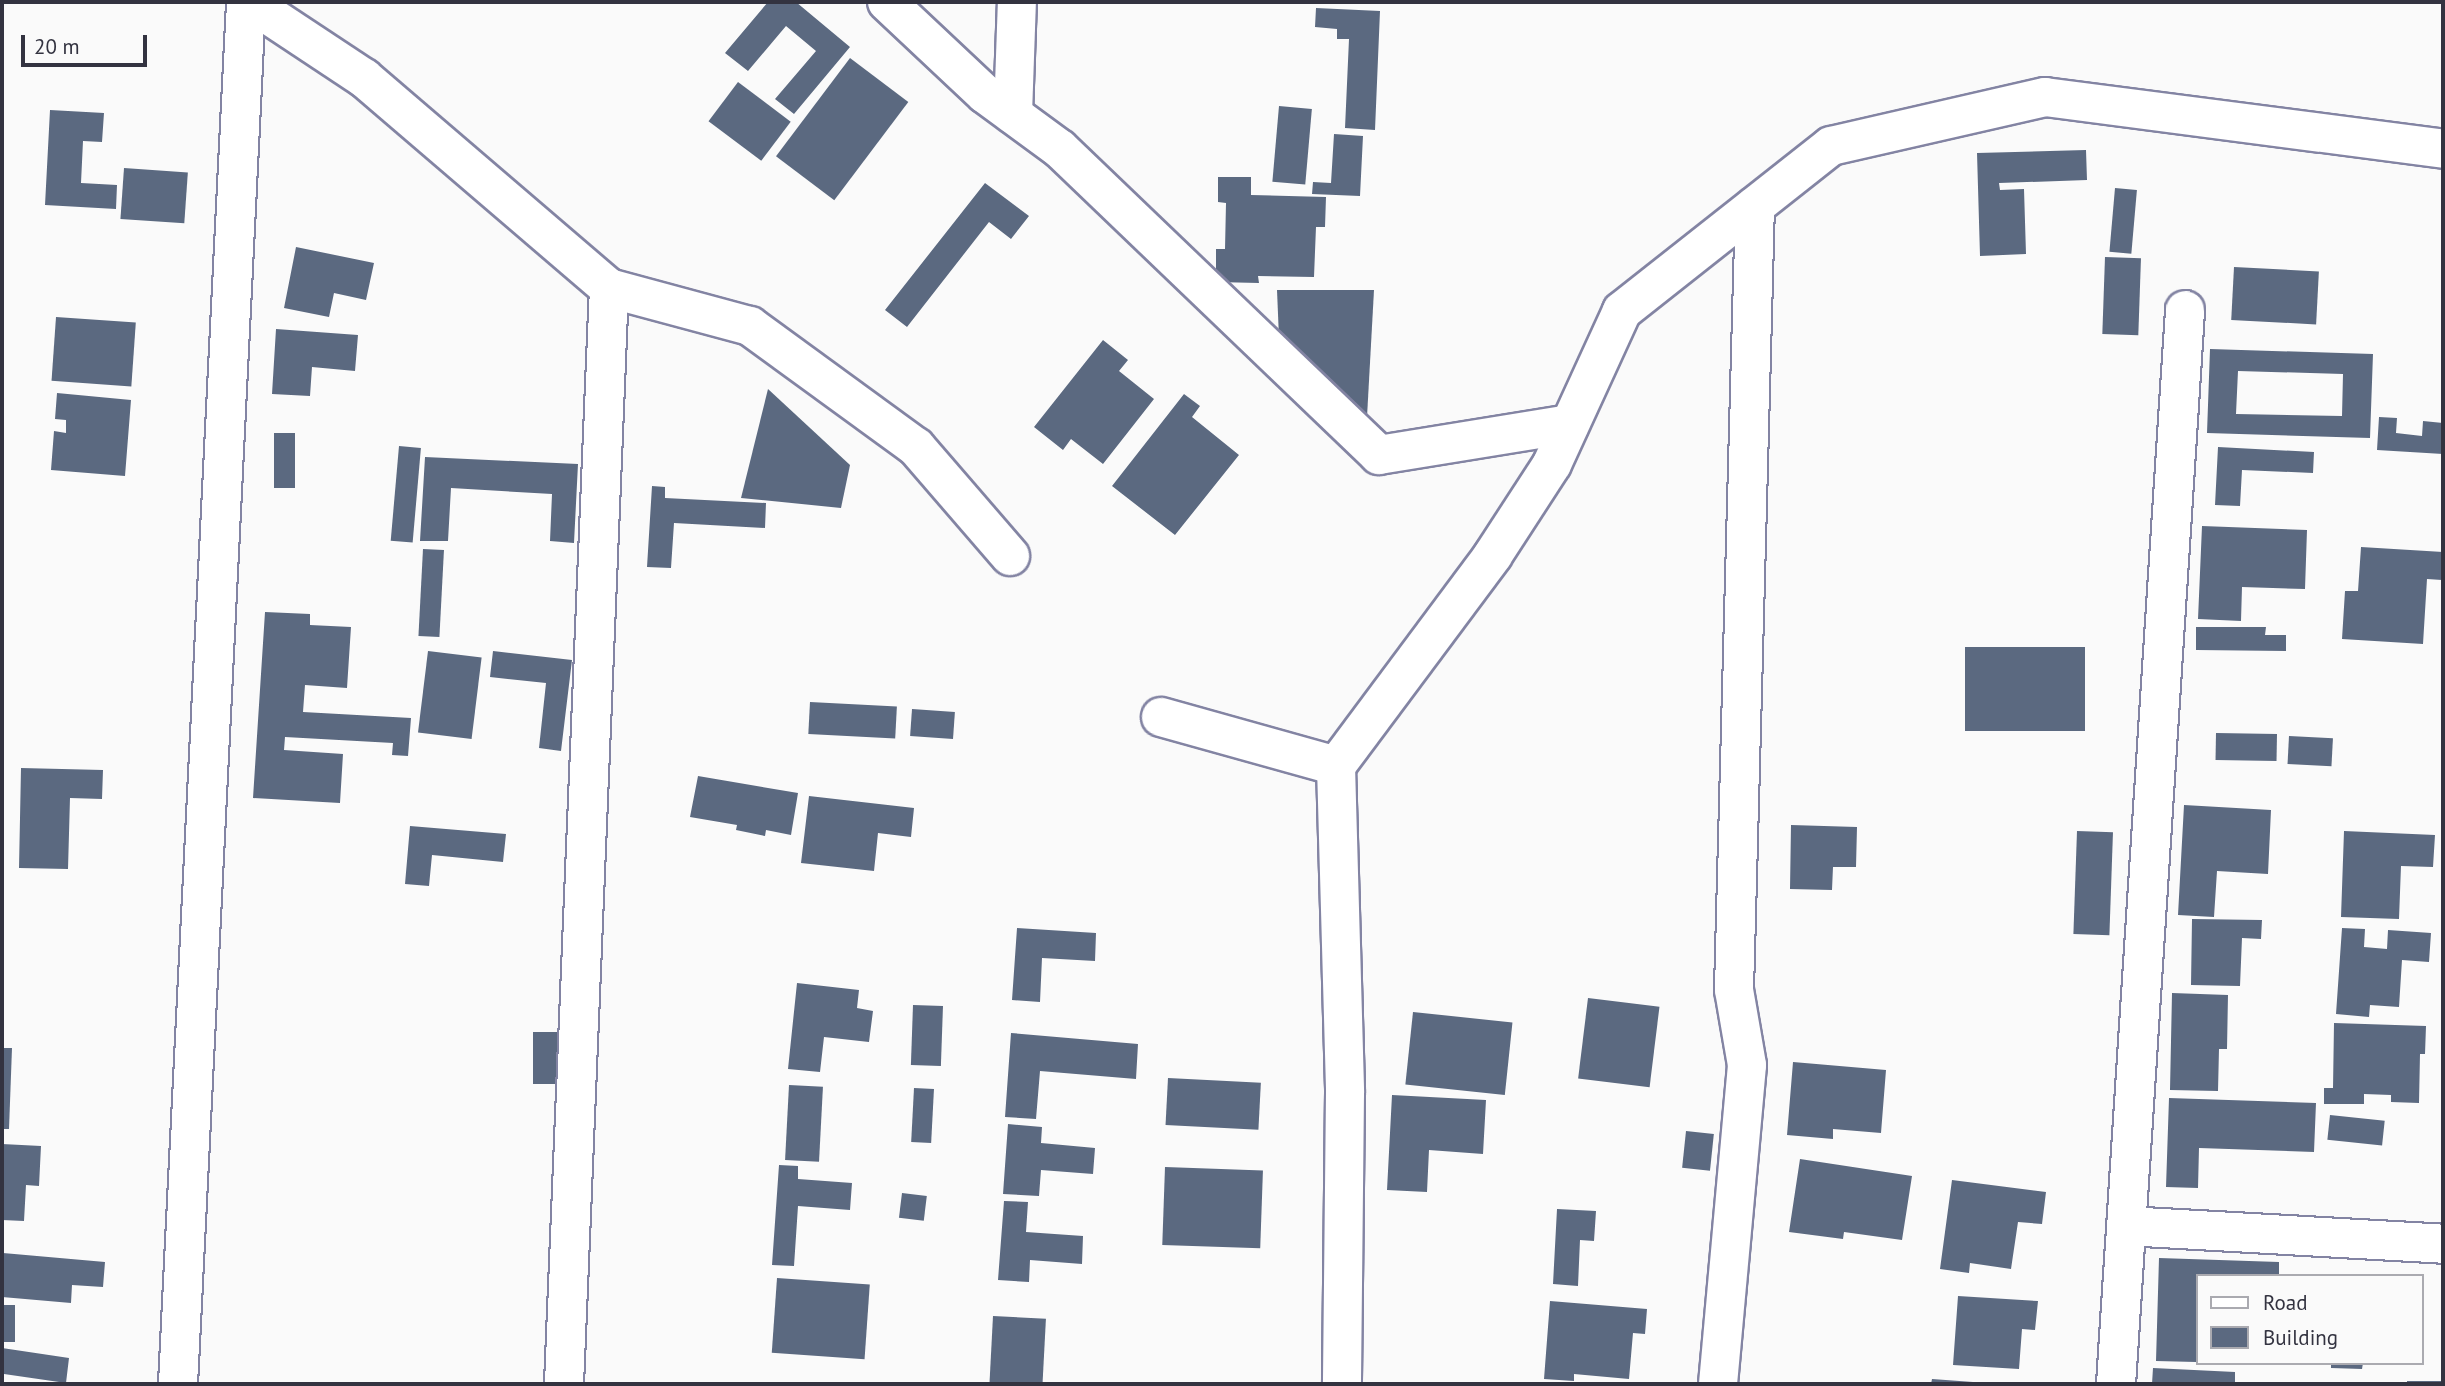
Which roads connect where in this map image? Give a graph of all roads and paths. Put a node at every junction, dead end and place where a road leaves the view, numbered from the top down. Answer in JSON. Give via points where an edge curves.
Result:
{"nodes":[{"id":1,"x":247,"y":2,"type":"edge"},
{"id":2,"x":887,"y":2,"type":"edge"},
{"id":3,"x":1017,"y":2,"type":"edge"},
{"id":4,"x":1013,"y":114,"type":"junction"},
{"id":5,"x":2443,"y":149,"type":"edge"},
{"id":6,"x":1755,"y":206,"type":"junction"},
{"id":7,"x":609,"y":288,"type":"junction"},
{"id":8,"x":2185,"y":310,"type":"dead end"},
{"id":9,"x":1570,"y":424,"type":"junction"},
{"id":10,"x":1010,"y":556,"type":"dead end"},
{"id":11,"x":1161,"y":717,"type":"dead end"},
{"id":12,"x":1336,"y":766,"type":"junction"},
{"id":13,"x":2126,"y":1226,"type":"junction"},
{"id":14,"x":2443,"y":1244,"type":"edge"},
{"id":15,"x":178,"y":1384,"type":"edge"},
{"id":16,"x":565,"y":1384,"type":"edge"},
{"id":17,"x":1342,"y":1384,"type":"edge"},
{"id":18,"x":1718,"y":1384,"type":"edge"},
{"id":19,"x":2116,"y":1384,"type":"edge"}],
"edges":[{"from":1,"to":7,"type":"street","via":[[364,78]]},
{"from":1,"to":15,"type":"street"},
{"from":2,"to":4,"type":"street"},
{"from":3,"to":4,"type":"street"},
{"from":4,"to":9,"type":"street","via":[[1060,149],[1379,455]]},
{"from":5,"to":6,"type":"street","via":[[2045,97],[1831,146]]},
{"from":6,"to":9,"type":"street","via":[[1622,311]]},
{"from":6,"to":18,"type":"street","via":[[1734,990],[1746,1065]]},
{"from":7,"to":10,"type":"street","via":[[750,326],[916,447]]},
{"from":7,"to":16,"type":"street"},
{"from":8,"to":13,"type":"street"},
{"from":9,"to":12,"type":"street","via":[[1552,464],[1493,555]]},
{"from":11,"to":12,"type":"street"},
{"from":12,"to":17,"type":"street","via":[[1345,1093]]},
{"from":13,"to":14,"type":"street"},
{"from":13,"to":19,"type":"street"}]}
